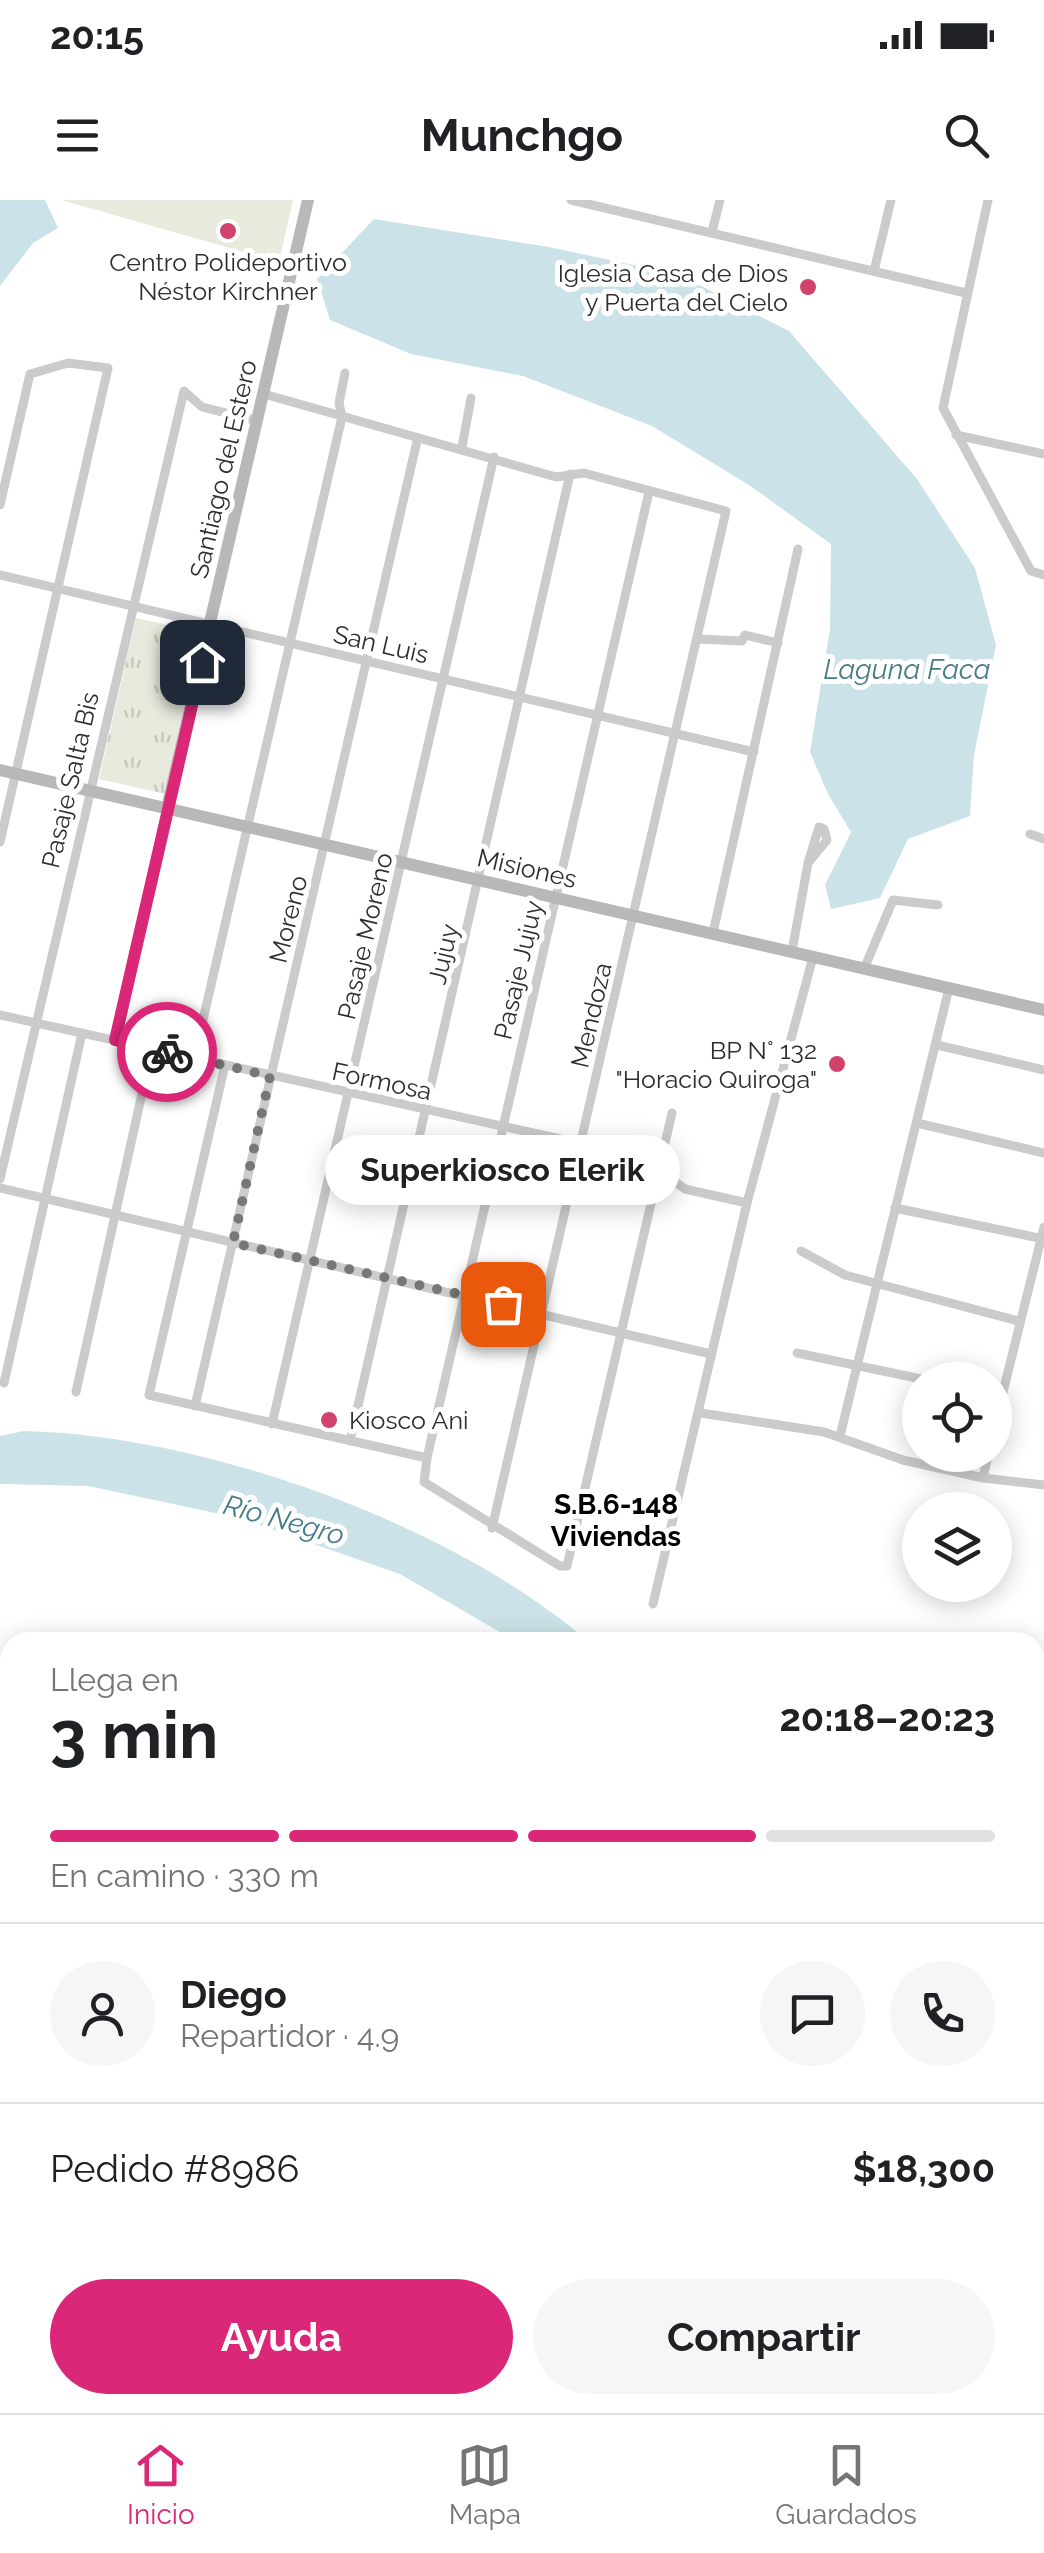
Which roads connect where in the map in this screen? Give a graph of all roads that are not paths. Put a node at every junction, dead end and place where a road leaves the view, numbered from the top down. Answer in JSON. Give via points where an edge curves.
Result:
{"nodes":[{"id":1,"x":308,"y":200,"type":"edge"},
{"id":2,"x":571,"y":200,"type":"edge"},
{"id":3,"x":720,"y":200,"type":"edge"},
{"id":4,"x":891,"y":200,"type":"edge"},
{"id":5,"x":988,"y":200,"type":"edge"},
{"id":6,"x":712,"y":232,"type":"junction"},
{"id":7,"x":874,"y":270,"type":"junction"},
{"id":8,"x":966,"y":293,"type":"junction"},
{"id":9,"x":344,"y":373,"type":"dead end"},
{"id":10,"x":264,"y":394,"type":"junction"},
{"id":11,"x":472,"y":398,"type":"dead end"},
{"id":12,"x":342,"y":417,"type":"junction"},
{"id":13,"x":258,"y":421,"type":"junction"},
{"id":14,"x":956,"y":435,"type":"junction"},
{"id":15,"x":417,"y":440,"type":"junction"},
{"id":16,"x":462,"y":448,"type":"junction"},
{"id":17,"x":1044,"y":454,"type":"edge"},
{"id":18,"x":494,"y":457,"type":"junction"},
{"id":19,"x":570,"y":474,"type":"junction"},
{"id":20,"x":649,"y":492,"type":"junction"},
{"id":21,"x":0,"y":505,"type":"edge"},
{"id":22,"x":798,"y":550,"type":"dead end"},
{"id":23,"x":0,"y":575,"type":"edge"},
{"id":24,"x":1044,"y":575,"type":"edge"},
{"id":25,"x":58,"y":588,"type":"junction"},
{"id":26,"x":130,"y":606,"type":"junction"},
{"id":27,"x":210,"y":626,"type":"junction"},
{"id":28,"x":698,"y":639,"type":"junction"},
{"id":29,"x":290,"y":643,"type":"junction"},
{"id":30,"x":778,"y":643,"type":"junction"},
{"id":31,"x":368,"y":660,"type":"junction"},
{"id":32,"x":444,"y":679,"type":"junction"},
{"id":33,"x":520,"y":696,"type":"junction"},
{"id":34,"x":598,"y":714,"type":"junction"},
{"id":35,"x":677,"y":734,"type":"junction"},
{"id":36,"x":754,"y":752,"type":"junction"},
{"id":37,"x":0,"y":770,"type":"edge"},
{"id":38,"x":16,"y":773,"type":"junction"},
{"id":39,"x":89,"y":790,"type":"junction"},
{"id":40,"x":167,"y":808,"type":"junction"},
{"id":41,"x":248,"y":827,"type":"junction"},
{"id":42,"x":1030,"y":834,"type":"dead end"},
{"id":43,"x":1044,"y":840,"type":"edge"},
{"id":44,"x":0,"y":842,"type":"edge"},
{"id":45,"x":326,"y":845,"type":"junction"},
{"id":46,"x":402,"y":862,"type":"junction"},
{"id":47,"x":808,"y":863,"type":"dead end"},
{"id":48,"x":480,"y":880,"type":"junction"},
{"id":49,"x":556,"y":898,"type":"junction"},
{"id":50,"x":938,"y":905,"type":"dead end"},
{"id":51,"x":634,"y":915,"type":"junction"},
{"id":52,"x":713,"y":933,"type":"junction"},
{"id":53,"x":792,"y":952,"type":"junction"},
{"id":54,"x":813,"y":957,"type":"junction"},
{"id":55,"x":864,"y":968,"type":"junction"},
{"id":56,"x":949,"y":988,"type":"junction"},
{"id":57,"x":1044,"y":1010,"type":"edge"},
{"id":58,"x":0,"y":1014,"type":"edge"},
{"id":59,"x":35,"y":1022,"type":"junction"},
{"id":60,"x":82,"y":1033,"type":"junction"},
{"id":61,"x":115,"y":1040,"type":"junction"},
{"id":62,"x":937,"y":1046,"type":"junction"},
{"id":63,"x":152,"y":1048,"type":"junction"},
{"id":64,"x":194,"y":1058,"type":"junction"},
{"id":65,"x":225,"y":1065,"type":"junction"},
{"id":66,"x":1044,"y":1070,"type":"edge"},
{"id":67,"x":270,"y":1076,"type":"junction"},
{"id":68,"x":349,"y":1095,"type":"junction"},
{"id":69,"x":428,"y":1112,"type":"junction"},
{"id":70,"x":672,"y":1113,"type":"dead end"},
{"id":71,"x":916,"y":1123,"type":"junction"},
{"id":72,"x":503,"y":1128,"type":"junction"},
{"id":73,"x":582,"y":1144,"type":"junction"},
{"id":74,"x":1044,"y":1153,"type":"edge"},
{"id":75,"x":658,"y":1170,"type":"junction"},
{"id":76,"x":0,"y":1179,"type":"edge"},
{"id":77,"x":0,"y":1188,"type":"edge"},
{"id":78,"x":44,"y":1198,"type":"junction"},
{"id":79,"x":748,"y":1204,"type":"junction"},
{"id":80,"x":896,"y":1208,"type":"junction"},
{"id":81,"x":115,"y":1216,"type":"junction"},
{"id":82,"x":186,"y":1232,"type":"junction"},
{"id":83,"x":1043,"y":1235,"type":"edge"},
{"id":84,"x":233,"y":1243,"type":"junction"},
{"id":85,"x":801,"y":1251,"type":"dead end"},
{"id":86,"x":310,"y":1260,"type":"junction"},
{"id":87,"x":389,"y":1278,"type":"junction"},
{"id":88,"x":878,"y":1284,"type":"junction"},
{"id":89,"x":465,"y":1295,"type":"junction"},
{"id":90,"x":540,"y":1312,"type":"junction"},
{"id":91,"x":1018,"y":1321,"type":"junction"},
{"id":92,"x":620,"y":1333,"type":"junction"},
{"id":93,"x":711,"y":1354,"type":"junction"},
{"id":94,"x":797,"y":1354,"type":"dead end"},
{"id":95,"x":1007,"y":1362,"type":"edge"},
{"id":96,"x":861,"y":1366,"type":"junction"},
{"id":97,"x":902,"y":1375,"type":"edge"},
{"id":98,"x":4,"y":1383,"type":"dead end"},
{"id":99,"x":76,"y":1392,"type":"dead end"},
{"id":100,"x":195,"y":1406,"type":"junction"},
{"id":101,"x":701,"y":1413,"type":"junction"},
{"id":102,"x":272,"y":1424,"type":"junction"},
{"id":103,"x":840,"y":1436,"type":"junction"},
{"id":104,"x":350,"y":1441,"type":"junction"},
{"id":105,"x":427,"y":1458,"type":"junction"},
{"id":106,"x":984,"y":1472,"type":"edge"},
{"id":107,"x":983,"y":1478,"type":"junction"},
{"id":108,"x":1044,"y":1485,"type":"edge"},
{"id":109,"x":492,"y":1528,"type":"junction"},
{"id":110,"x":653,"y":1604,"type":"dead end"}],
"edges":[{"from":1,"to":10,"type":"street","name":"Santiago del Estero"},
{"from":2,"to":6,"type":"street"},
{"from":3,"to":6,"type":"street"},
{"from":4,"to":7,"type":"street"},
{"from":5,"to":8,"type":"street"},
{"from":6,"to":7,"type":"street"},
{"from":7,"to":8,"type":"street"},
{"from":8,"to":14,"type":"street","via":[[943,408]]},
{"from":9,"to":12,"type":"street"},
{"from":10,"to":12,"type":"street"},
{"from":10,"to":13,"type":"street","name":"Santiago del Estero"},
{"from":11,"to":16,"type":"street"},
{"from":12,"to":15,"type":"street"},
{"from":12,"to":29,"type":"street"},
{"from":13,"to":26,"type":"street","name":"Pasaje Salta Bis","via":[[202,408],[184,391]]},
{"from":13,"to":27,"type":"street","name":"Santiago del Estero"},
{"from":14,"to":17,"type":"street"},
{"from":14,"to":24,"type":"street","via":[[1032,571]]},
{"from":15,"to":16,"type":"street"},
{"from":15,"to":31,"type":"street","name":"Moreno"},
{"from":16,"to":18,"type":"street"},
{"from":18,"to":19,"type":"street","via":[[556,477]]},
{"from":18,"to":32,"type":"street","name":"Pasaje Moreno"},
{"from":19,"to":20,"type":"street"},
{"from":19,"to":33,"type":"street","name":"Jujuy"},
{"from":20,"to":28,"type":"street","name":"Mendoza","via":[[726,511]]},
{"from":20,"to":34,"type":"street","name":"Pasaje Jujuy"},
{"from":21,"to":25,"type":"street","via":[[30,374],[68,364],[108,368]]},
{"from":22,"to":30,"type":"street"},
{"from":23,"to":25,"type":"street","name":"San Luis"},
{"from":25,"to":26,"type":"street","name":"San Luis"},
{"from":25,"to":38,"type":"street"},
{"from":26,"to":27,"type":"street","name":"San Luis"},
{"from":26,"to":39,"type":"street","name":"Pasaje Salta Bis"},
{"from":27,"to":29,"type":"street","name":"San Luis"},
{"from":27,"to":40,"type":"street","name":"Santiago del Estero"},
{"from":28,"to":30,"type":"street","via":[[745,636]]},
{"from":28,"to":35,"type":"street","name":"Mendoza"},
{"from":29,"to":31,"type":"street","name":"San Luis"},
{"from":29,"to":41,"type":"street"},
{"from":30,"to":36,"type":"street"},
{"from":31,"to":32,"type":"street","name":"San Luis"},
{"from":31,"to":45,"type":"street","name":"Moreno"},
{"from":32,"to":33,"type":"street","name":"San Luis"},
{"from":32,"to":46,"type":"street","name":"Pasaje Moreno"},
{"from":33,"to":34,"type":"street","name":"San Luis"},
{"from":33,"to":48,"type":"street","name":"Jujuy"},
{"from":34,"to":35,"type":"street","name":"San Luis"},
{"from":34,"to":49,"type":"street","name":"Pasaje Jujuy"},
{"from":35,"to":36,"type":"street","name":"San Luis"},
{"from":35,"to":51,"type":"street","name":"Mendoza"},
{"from":36,"to":52,"type":"street"},
{"from":37,"to":38,"type":"street","name":"Misiones"},
{"from":38,"to":39,"type":"street","name":"Misiones"},
{"from":38,"to":44,"type":"street"},
{"from":39,"to":40,"type":"street","name":"Misiones"},
{"from":39,"to":59,"type":"street","name":"Pasaje Salta Bis"},
{"from":40,"to":41,"type":"street","name":"Misiones"},
{"from":40,"to":61,"type":"street","name":"Santiago del Estero"},
{"from":41,"to":45,"type":"street","name":"Misiones"},
{"from":41,"to":64,"type":"street"},
{"from":42,"to":43,"type":"street"},
{"from":45,"to":46,"type":"street","name":"Misiones"},
{"from":45,"to":67,"type":"street","name":"Moreno"},
{"from":46,"to":48,"type":"street","name":"Misiones"},
{"from":46,"to":68,"type":"street","name":"Pasaje Moreno"},
{"from":47,"to":53,"type":"street"},
{"from":48,"to":49,"type":"street","name":"Misiones"},
{"from":48,"to":69,"type":"street","name":"Jujuy"},
{"from":49,"to":51,"type":"street","name":"Misiones"},
{"from":49,"to":72,"type":"street","name":"Pasaje Jujuy"},
{"from":50,"to":55,"type":"street","via":[[893,900]]},
{"from":51,"to":52,"type":"street","name":"Misiones"},
{"from":51,"to":73,"type":"street","name":"Mendoza"},
{"from":52,"to":53,"type":"street","name":"Misiones"},
{"from":53,"to":54,"type":"street","name":"Misiones"},
{"from":54,"to":55,"type":"street","name":"Misiones"},
{"from":54,"to":79,"type":"street"},
{"from":55,"to":56,"type":"street","name":"Misiones"},
{"from":56,"to":57,"type":"street","name":"Misiones"},
{"from":56,"to":62,"type":"street"},
{"from":58,"to":59,"type":"street","name":"Formosa"},
{"from":59,"to":60,"type":"street","name":"Formosa"},
{"from":59,"to":76,"type":"street","name":"Pasaje Salta Bis"},
{"from":60,"to":61,"type":"street","name":"Formosa"},
{"from":60,"to":78,"type":"street"},
{"from":61,"to":63,"type":"street","name":"Formosa"},
{"from":62,"to":66,"type":"street"},
{"from":62,"to":71,"type":"street"},
{"from":63,"to":64,"type":"street","name":"Formosa"},
{"from":63,"to":81,"type":"street"},
{"from":64,"to":65,"type":"street","name":"Formosa"},
{"from":65,"to":67,"type":"street","name":"Formosa"},
{"from":65,"to":82,"type":"street"},
{"from":67,"to":68,"type":"street","name":"Formosa"},
{"from":67,"to":84,"type":"street","name":"Moreno"},
{"from":68,"to":69,"type":"street","name":"Formosa"},
{"from":68,"to":86,"type":"street","name":"Pasaje Moreno"},
{"from":69,"to":72,"type":"street","name":"Formosa"},
{"from":69,"to":87,"type":"street","name":"Jujuy"},
{"from":70,"to":75,"type":"street"},
{"from":71,"to":74,"type":"street"},
{"from":71,"to":80,"type":"street"},
{"from":72,"to":73,"type":"street","name":"Formosa"},
{"from":72,"to":89,"type":"street","name":"Pasaje Jujuy"},
{"from":73,"to":75,"type":"street","name":"Formosa"},
{"from":73,"to":90,"type":"street","name":"Mendoza"},
{"from":75,"to":79,"type":"street","name":"Formosa","via":[[685,1189]]},
{"from":75,"to":92,"type":"street"},
{"from":77,"to":78,"type":"street"},
{"from":78,"to":81,"type":"street"},
{"from":78,"to":98,"type":"street"},
{"from":79,"to":93,"type":"street"},
{"from":80,"to":83,"type":"street"},
{"from":80,"to":88,"type":"street"},
{"from":81,"to":82,"type":"street"},
{"from":81,"to":99,"type":"street"},
{"from":82,"to":84,"type":"street"},
{"from":82,"to":100,"type":"street","via":[[149,1395]]},
{"from":83,"to":91,"type":"street"},
{"from":84,"to":86,"type":"street"},
{"from":84,"to":100,"type":"street","name":"Moreno"},
{"from":85,"to":88,"type":"street"},
{"from":86,"to":87,"type":"street"},
{"from":86,"to":102,"type":"street","name":"Pasaje Moreno"},
{"from":87,"to":89,"type":"street"},
{"from":87,"to":104,"type":"street","name":"Jujuy"},
{"from":88,"to":91,"type":"street"},
{"from":88,"to":96,"type":"street"},
{"from":89,"to":90,"type":"street"},
{"from":89,"to":105,"type":"street","name":"Pasaje Jujuy"},
{"from":90,"to":92,"type":"street"},
{"from":90,"to":109,"type":"street","name":"Mendoza"},
{"from":91,"to":95,"type":"street"},
{"from":92,"to":93,"type":"street"},
{"from":92,"to":109,"type":"street","via":[[567,1566]]},
{"from":93,"to":101,"type":"street"},
{"from":94,"to":96,"type":"street"},
{"from":96,"to":97,"type":"street"},
{"from":96,"to":103,"type":"street"},
{"from":100,"to":102,"type":"street"},
{"from":101,"to":103,"type":"street"},
{"from":101,"to":110,"type":"street"},
{"from":102,"to":104,"type":"street"},
{"from":103,"to":107,"type":"street","via":[[903,1460]]},
{"from":104,"to":105,"type":"street"},
{"from":105,"to":109,"type":"street","via":[[424,1482]]},
{"from":106,"to":107,"type":"street"},
{"from":107,"to":108,"type":"street"}]}
